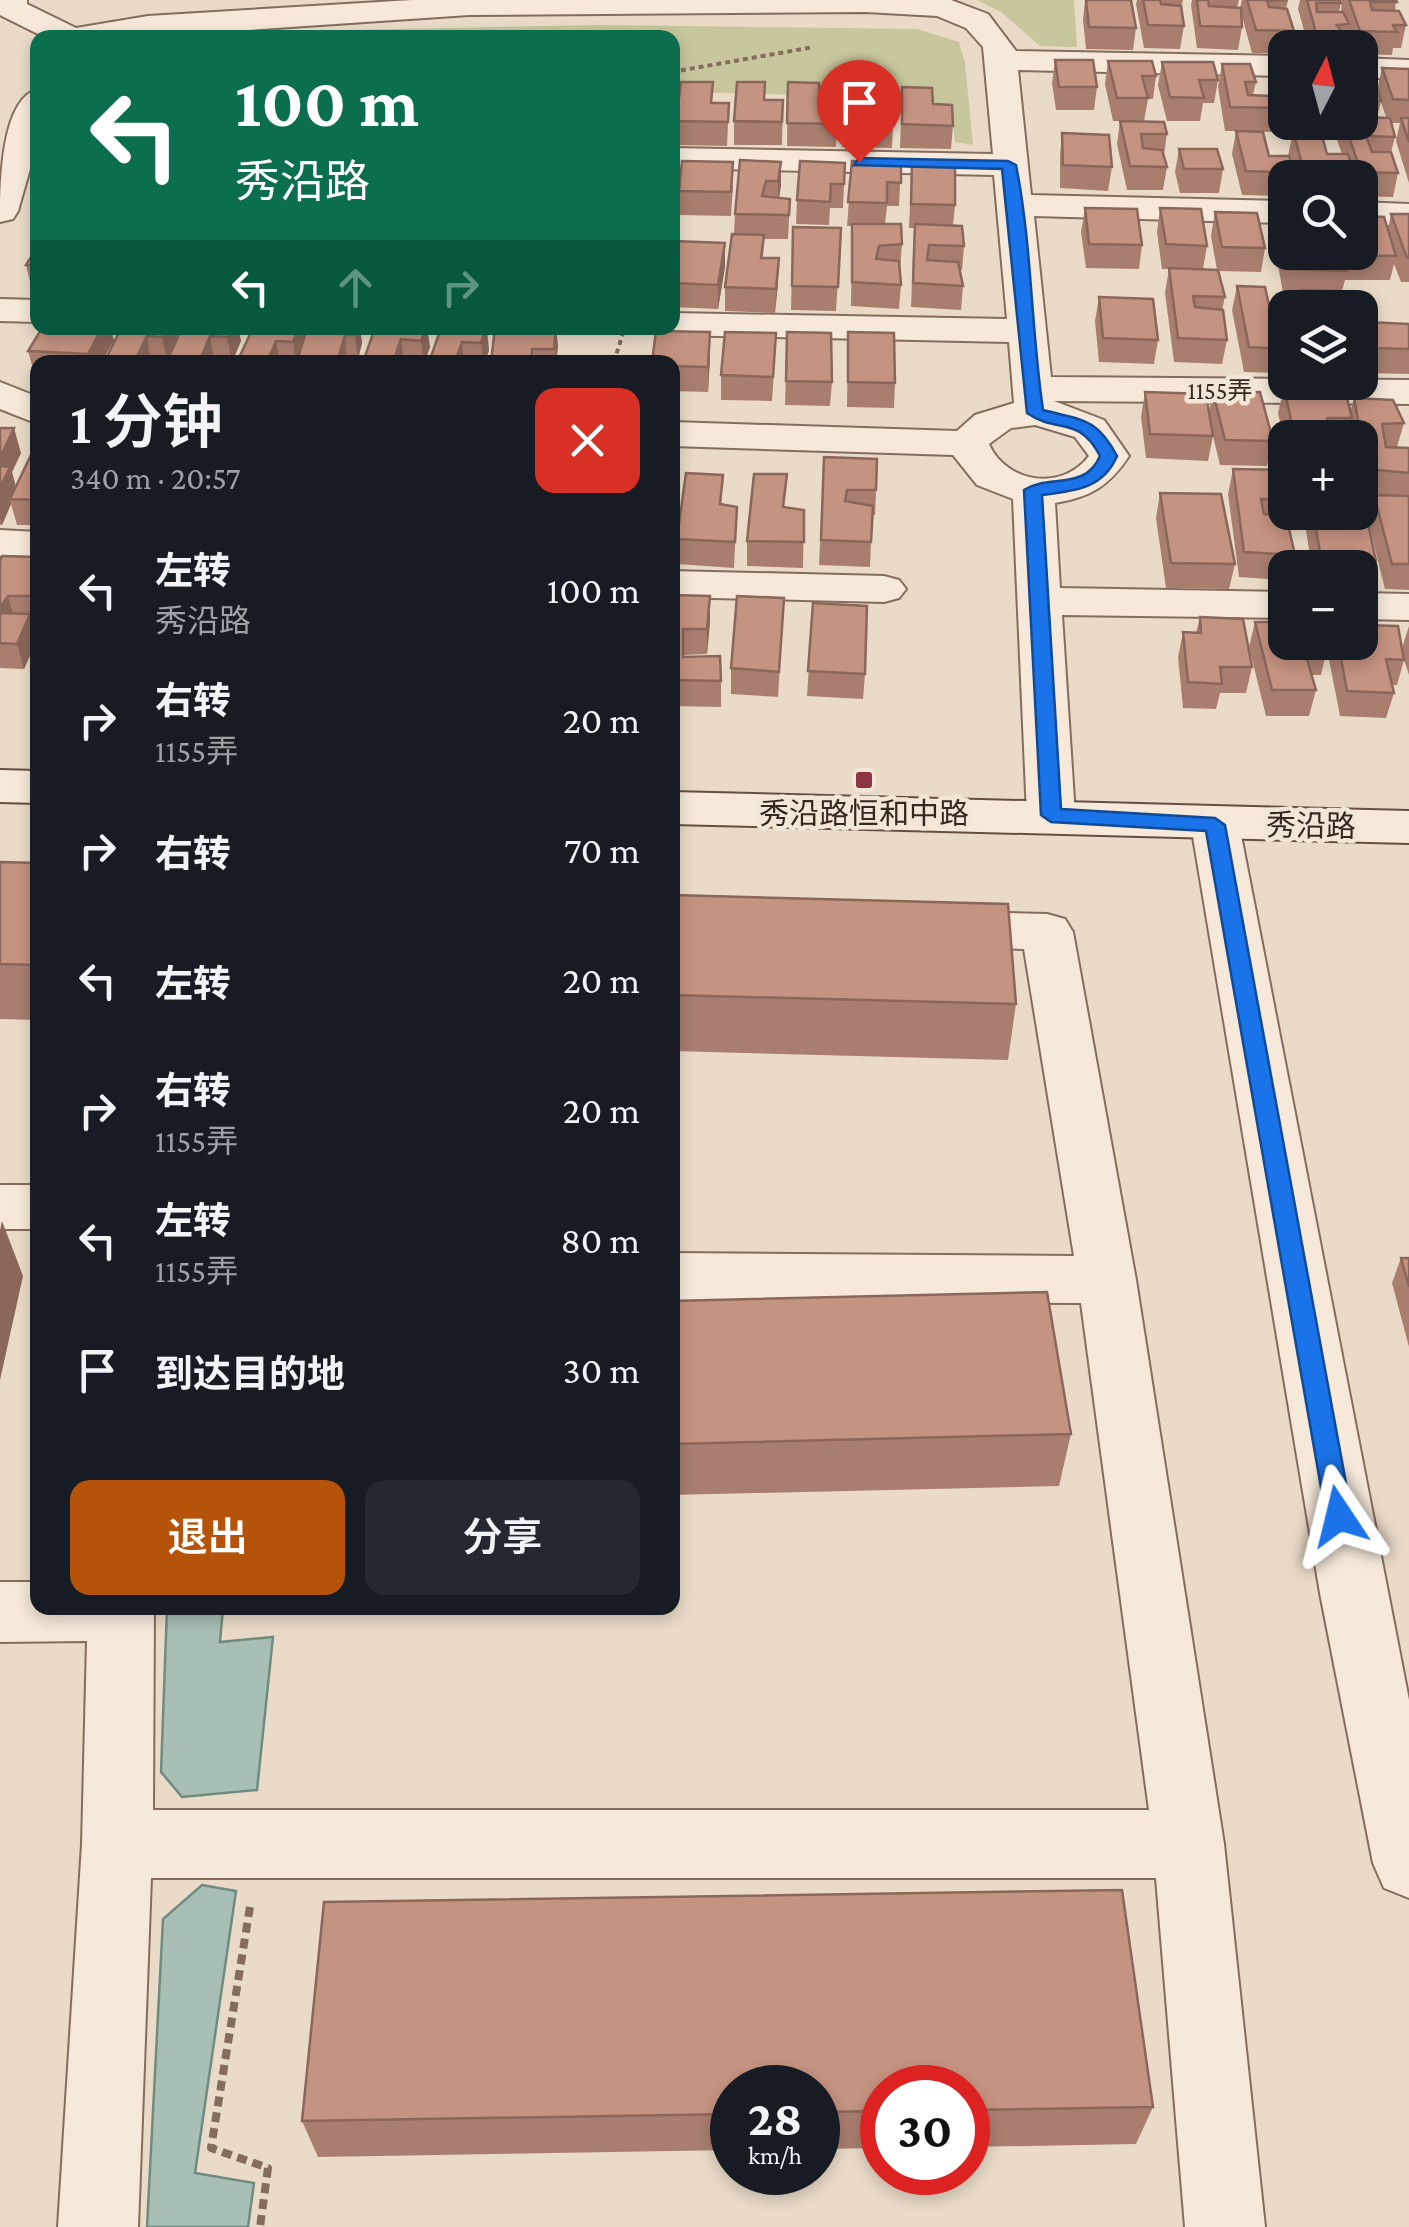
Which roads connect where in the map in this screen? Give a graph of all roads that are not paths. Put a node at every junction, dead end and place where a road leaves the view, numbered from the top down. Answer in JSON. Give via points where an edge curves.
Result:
{"nodes":[{"id":1,"x":12,"y":0,"type":"edge"},
{"id":2,"x":911,"y":2,"type":"edge"},
{"id":3,"x":56,"y":30,"type":"edge"},
{"id":4,"x":116,"y":30,"type":"edge"},
{"id":5,"x":1002,"y":60,"type":"junction"},
{"id":6,"x":1268,"y":66,"type":"edge"},
{"id":7,"x":1378,"y":68,"type":"edge"},
{"id":8,"x":1406,"y":69,"type":"edge"},
{"id":9,"x":30,"y":121,"type":"edge"},
{"id":10,"x":18,"y":153,"type":"edge"},
{"id":11,"x":680,"y":158,"type":"edge"},
{"id":12,"x":1008,"y":165,"type":"junction"},
{"id":13,"x":1016,"y":206,"type":"junction"},
{"id":14,"x":0,"y":211,"type":"edge"},
{"id":15,"x":1268,"y":212,"type":"edge"},
{"id":16,"x":1378,"y":214,"type":"edge"},
{"id":17,"x":1409,"y":214,"type":"edge"},
{"id":18,"x":0,"y":310,"type":"edge"},
{"id":19,"x":30,"y":310,"type":"edge"},
{"id":20,"x":680,"y":324,"type":"edge"},
{"id":21,"x":1023,"y":331,"type":"junction"},
{"id":22,"x":1409,"y":392,"type":"edge"},
{"id":23,"x":0,"y":394,"type":"edge"},
{"id":24,"x":1033,"y":401,"type":"junction"},
{"id":25,"x":30,"y":408,"type":"edge"},
{"id":26,"x":680,"y":434,"type":"edge"},
{"id":27,"x":968,"y":443,"type":"junction"},
{"id":28,"x":1033,"y":490,"type":"junction"},
{"id":29,"x":0,"y":543,"type":"edge"},
{"id":30,"x":30,"y":545,"type":"edge"},
{"id":31,"x":680,"y":584,"type":"edge"},
{"id":32,"x":884,"y":590,"type":"dead end"},
{"id":33,"x":1039,"y":600,"type":"junction"},
{"id":34,"x":1268,"y":604,"type":"edge"},
{"id":35,"x":1378,"y":606,"type":"edge"},
{"id":36,"x":1409,"y":606,"type":"edge"},
{"id":37,"x":0,"y":786,"type":"edge"},
{"id":38,"x":30,"y":787,"type":"edge"},
{"id":39,"x":680,"y":808,"type":"edge"},
{"id":40,"x":1051,"y":815,"type":"junction"},
{"id":41,"x":1215,"y":825,"type":"junction"},
{"id":42,"x":1409,"y":827,"type":"edge"},
{"id":43,"x":889,"y":927,"type":"edge"},
{"id":44,"x":30,"y":1206,"type":"edge"},
{"id":45,"x":0,"y":1207,"type":"edge"},
{"id":46,"x":680,"y":1277,"type":"edge"},
{"id":47,"x":1107,"y":1280,"type":"junction"},
{"id":48,"x":30,"y":1611,"type":"edge"},
{"id":49,"x":0,"y":1612,"type":"edge"},
{"id":50,"x":121,"y":1615,"type":"edge"},
{"id":51,"x":117,"y":1844,"type":"junction"},
{"id":52,"x":1189,"y":1844,"type":"junction"},
{"id":53,"x":1409,"y":1863,"type":"edge"},
{"id":54,"x":98,"y":2227,"type":"edge"},
{"id":55,"x":1225,"y":2227,"type":"edge"}],
"edges":[{"from":1,"to":3,"type":"street","via":[[11,8]]},
{"from":2,"to":4,"type":"street","via":[[469,6]]},
{"from":2,"to":5,"type":"street","via":[[977,20],[999,45]]},
{"from":5,"to":6,"type":"street"},
{"from":5,"to":12,"type":"street"},
{"from":7,"to":8,"type":"street"},
{"from":9,"to":10,"type":"street"},
{"from":10,"to":14,"type":"street"},
{"from":11,"to":12,"type":"street"},
{"from":12,"to":13,"type":"street"},
{"from":13,"to":15,"type":"street"},
{"from":13,"to":21,"type":"street"},
{"from":16,"to":17,"type":"street"},
{"from":18,"to":19,"type":"street"},
{"from":20,"to":21,"type":"street"},
{"from":21,"to":24,"type":"street"},
{"from":22,"to":24,"type":"street","name":"1155弄"},
{"from":23,"to":25,"type":"street"},
{"from":24,"to":27,"type":"street","via":[[986,422]]},
{"from":24,"to":28,"type":"street","via":[[1085,425],[1108,456],[1102,470],[1078,486]]},
{"from":26,"to":27,"type":"street"},
{"from":27,"to":28,"type":"street","via":[[972,462],[990,478]]},
{"from":28,"to":33,"type":"street"},
{"from":29,"to":30,"type":"street"},
{"from":31,"to":32,"type":"street"},
{"from":33,"to":34,"type":"street"},
{"from":33,"to":40,"type":"street"},
{"from":35,"to":36,"type":"street"},
{"from":37,"to":38,"type":"street"},
{"from":39,"to":40,"type":"street","name":"秀沿路"},
{"from":40,"to":41,"type":"street","name":"秀沿路"},
{"from":41,"to":42,"type":"street","name":"秀沿路"},
{"from":41,"to":53,"type":"street","via":[[1353,1593]]},
{"from":43,"to":47,"type":"street","via":[[1047,932]]},
{"from":44,"to":45,"type":"street"},
{"from":46,"to":47,"type":"street"},
{"from":47,"to":52,"type":"street"},
{"from":48,"to":49,"type":"street"},
{"from":50,"to":51,"type":"street"},
{"from":51,"to":52,"type":"street"},
{"from":51,"to":54,"type":"street"},
{"from":52,"to":55,"type":"street"}]}
